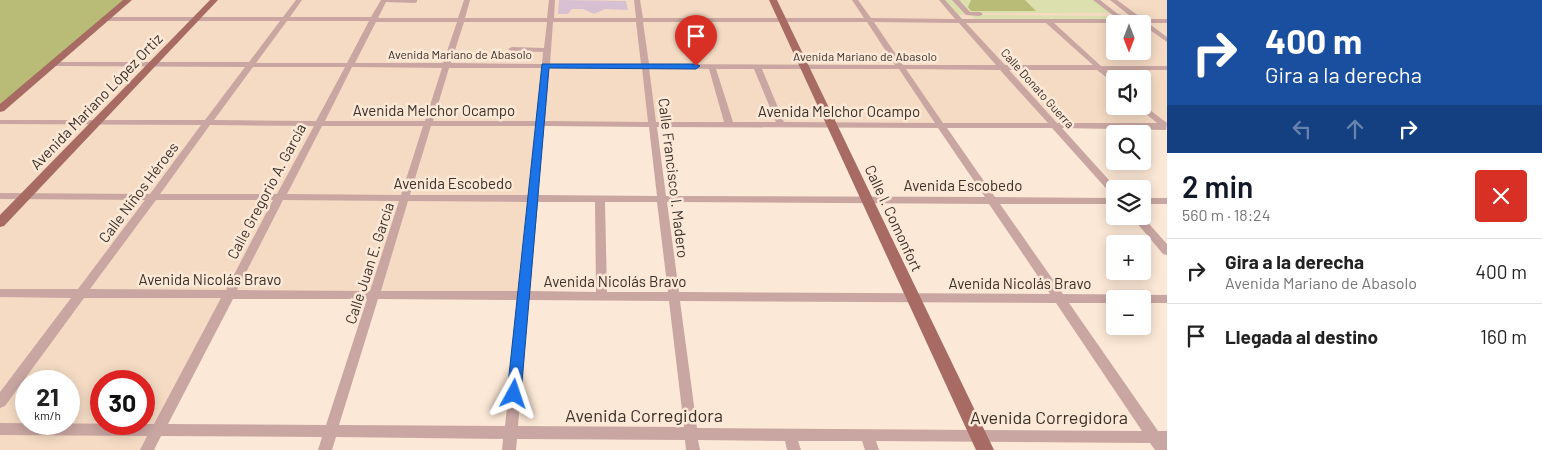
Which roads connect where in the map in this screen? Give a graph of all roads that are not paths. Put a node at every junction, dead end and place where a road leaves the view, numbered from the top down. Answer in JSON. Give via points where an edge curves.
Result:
{"nodes":[{"id":1,"x":128,"y":0,"type":"edge"},
{"id":2,"x":214,"y":0,"type":"edge"},
{"id":3,"x":299,"y":0,"type":"edge"},
{"id":4,"x":384,"y":0,"type":"edge"},
{"id":5,"x":467,"y":0,"type":"edge"},
{"id":6,"x":552,"y":0,"type":"edge"},
{"id":7,"x":637,"y":0,"type":"edge"},
{"id":8,"x":773,"y":0,"type":"edge"},
{"id":9,"x":855,"y":0,"type":"edge"},
{"id":10,"x":942,"y":0,"type":"edge"},
{"id":11,"x":955,"y":0,"type":"edge"},
{"id":12,"x":1096,"y":0,"type":"edge"},
{"id":13,"x":1113,"y":0,"type":"edge"},
{"id":14,"x":415,"y":1,"type":"edge"},
{"id":15,"x":968,"y":14,"type":"junction"},
{"id":16,"x":1040,"y":15,"type":"junction"},
{"id":17,"x":1106,"y":15,"type":"edge"},
{"id":18,"x":1116,"y":15,"type":"edge"},
{"id":19,"x":1134,"y":15,"type":"edge"},
{"id":20,"x":106,"y":19,"type":"junction"},
{"id":21,"x":196,"y":19,"type":"junction"},
{"id":22,"x":285,"y":19,"type":"junction"},
{"id":23,"x":374,"y":20,"type":"junction"},
{"id":24,"x":461,"y":20,"type":"junction"},
{"id":25,"x":550,"y":20,"type":"junction"},
{"id":26,"x":639,"y":20,"type":"junction"},
{"id":27,"x":690,"y":20,"type":"junction"},
{"id":28,"x":783,"y":20,"type":"junction"},
{"id":29,"x":869,"y":21,"type":"junction"},
{"id":30,"x":961,"y":21,"type":"junction"},
{"id":31,"x":1048,"y":21,"type":"junction"},
{"id":32,"x":1106,"y":21,"type":"edge"},
{"id":33,"x":1151,"y":21,"type":"edge"},
{"id":34,"x":1167,"y":22,"type":"edge"},
{"id":35,"x":1151,"y":28,"type":"edge"},
{"id":36,"x":695,"y":37,"type":"dead end"},
{"id":37,"x":1167,"y":40,"type":"edge"},
{"id":38,"x":512,"y":49,"type":"dead end"},
{"id":39,"x":547,"y":50,"type":"junction"},
{"id":40,"x":53,"y":64,"type":"junction"},
{"id":41,"x":152,"y":65,"type":"junction"},
{"id":42,"x":251,"y":65,"type":"junction"},
{"id":43,"x":350,"y":65,"type":"junction"},
{"id":44,"x":447,"y":66,"type":"junction"},
{"id":45,"x":545,"y":66,"type":"junction"},
{"id":46,"x":645,"y":66,"type":"junction"},
{"id":47,"x":712,"y":66,"type":"junction"},
{"id":48,"x":757,"y":66,"type":"junction"},
{"id":49,"x":804,"y":67,"type":"junction"},
{"id":50,"x":901,"y":67,"type":"junction"},
{"id":51,"x":1003,"y":67,"type":"junction"},
{"id":52,"x":1099,"y":68,"type":"junction"},
{"id":53,"x":1167,"y":68,"type":"edge"},
{"id":54,"x":1106,"y":74,"type":"edge"},
{"id":55,"x":0,"y":109,"type":"edge"},
{"id":56,"x":1151,"y":114,"type":"edge"},
{"id":57,"x":0,"y":122,"type":"edge"},
{"id":58,"x":97,"y":122,"type":"junction"},
{"id":59,"x":208,"y":123,"type":"junction"},
{"id":60,"x":319,"y":123,"type":"junction"},
{"id":61,"x":429,"y":123,"type":"junction"},
{"id":62,"x":540,"y":124,"type":"junction"},
{"id":63,"x":652,"y":124,"type":"junction"},
{"id":64,"x":729,"y":124,"type":"junction"},
{"id":65,"x":781,"y":124,"type":"junction"},
{"id":66,"x":832,"y":125,"type":"junction"},
{"id":67,"x":940,"y":125,"type":"junction"},
{"id":68,"x":1054,"y":125,"type":"junction"},
{"id":69,"x":1166,"y":127,"type":"edge"},
{"id":70,"x":1106,"y":183,"type":"edge"},
{"id":71,"x":0,"y":196,"type":"edge"},
{"id":72,"x":26,"y":196,"type":"junction"},
{"id":73,"x":153,"y":197,"type":"junction"},
{"id":74,"x":280,"y":197,"type":"junction"},
{"id":75,"x":405,"y":198,"type":"junction"},
{"id":76,"x":532,"y":198,"type":"junction"},
{"id":77,"x":600,"y":198,"type":"junction"},
{"id":78,"x":662,"y":199,"type":"junction"},
{"id":79,"x":867,"y":200,"type":"junction"},
{"id":80,"x":992,"y":200,"type":"junction"},
{"id":81,"x":1106,"y":200,"type":"edge"},
{"id":82,"x":1151,"y":201,"type":"edge"},
{"id":83,"x":1167,"y":201,"type":"edge"},
{"id":84,"x":0,"y":224,"type":"edge"},
{"id":85,"x":1144,"y":225,"type":"edge"},
{"id":86,"x":1167,"y":250,"type":"edge"},
{"id":87,"x":0,"y":294,"type":"edge"},
{"id":88,"x":80,"y":294,"type":"junction"},
{"id":89,"x":229,"y":295,"type":"junction"},
{"id":90,"x":374,"y":295,"type":"junction"},
{"id":91,"x":523,"y":296,"type":"junction"},
{"id":92,"x":602,"y":296,"type":"junction"},
{"id":93,"x":674,"y":297,"type":"junction"},
{"id":94,"x":913,"y":298,"type":"junction"},
{"id":95,"x":1059,"y":298,"type":"junction"},
{"id":96,"x":1106,"y":299,"type":"edge"},
{"id":97,"x":1151,"y":299,"type":"edge"},
{"id":98,"x":1167,"y":299,"type":"edge"},
{"id":99,"x":0,"y":402,"type":"edge"},
{"id":100,"x":0,"y":429,"type":"edge"},
{"id":101,"x":157,"y":430,"type":"junction"},
{"id":102,"x":331,"y":432,"type":"junction"},
{"id":103,"x":510,"y":433,"type":"junction"},
{"id":104,"x":691,"y":434,"type":"junction"},
{"id":105,"x":790,"y":435,"type":"junction"},
{"id":106,"x":867,"y":435,"type":"junction"},
{"id":107,"x":978,"y":436,"type":"junction"},
{"id":108,"x":1160,"y":437,"type":"edge"},
{"id":109,"x":147,"y":450,"type":"edge"},
{"id":110,"x":325,"y":450,"type":"edge"},
{"id":111,"x":509,"y":450,"type":"edge"},
{"id":112,"x":693,"y":450,"type":"edge"},
{"id":113,"x":794,"y":450,"type":"edge"},
{"id":114,"x":872,"y":450,"type":"edge"},
{"id":115,"x":985,"y":450,"type":"edge"},
{"id":116,"x":1163,"y":450,"type":"edge"}],
"edges":[{"from":1,"to":20,"type":"main road"},
{"from":2,"to":21,"type":"main road","name":"Avenida Mariano López Ortiz"},
{"from":3,"to":22,"type":"street","name":"Calle Niños Héroes"},
{"from":4,"to":14,"type":"street"},
{"from":4,"to":23,"type":"street","name":"Calle Gregorio A. García"},
{"from":5,"to":24,"type":"street","name":"Calle Juan E. García"},
{"from":6,"to":25,"type":"street"},
{"from":7,"to":26,"type":"street","name":"Calle Francisco I. Madero"},
{"from":8,"to":28,"type":"main road","name":"Calle I. Comonfort"},
{"from":9,"to":29,"type":"street"},
{"from":10,"to":30,"type":"street","name":"Calle Donato Guerra"},
{"from":11,"to":15,"type":"street"},
{"from":12,"to":18,"type":"street"},
{"from":13,"to":19,"type":"street"},
{"from":15,"to":16,"type":"street"},
{"from":15,"to":30,"type":"street"},
{"from":16,"to":17,"type":"street"},
{"from":16,"to":31,"type":"street"},
{"from":20,"to":21,"type":"street"},
{"from":20,"to":40,"type":"main road"},
{"from":21,"to":22,"type":"street"},
{"from":21,"to":41,"type":"main road","name":"Avenida Mariano López Ortiz"},
{"from":22,"to":23,"type":"street"},
{"from":22,"to":42,"type":"street","name":"Calle Niños Héroes"},
{"from":23,"to":24,"type":"street"},
{"from":23,"to":43,"type":"street","name":"Calle Gregorio A. García"},
{"from":24,"to":25,"type":"street"},
{"from":24,"to":44,"type":"street","name":"Calle Juan E. García"},
{"from":25,"to":26,"type":"street"},
{"from":25,"to":39,"type":"street"},
{"from":26,"to":27,"type":"street"},
{"from":26,"to":46,"type":"street","name":"Calle Francisco I. Madero"},
{"from":27,"to":28,"type":"street"},
{"from":27,"to":36,"type":"street"},
{"from":28,"to":29,"type":"street"},
{"from":28,"to":49,"type":"main road","name":"Calle I. Comonfort"},
{"from":29,"to":30,"type":"street"},
{"from":29,"to":50,"type":"street"},
{"from":30,"to":31,"type":"street"},
{"from":30,"to":51,"type":"street","name":"Calle Donato Guerra"},
{"from":31,"to":32,"type":"street"},
{"from":31,"to":52,"type":"street"},
{"from":33,"to":34,"type":"street"},
{"from":35,"to":37,"type":"street"},
{"from":38,"to":39,"type":"street"},
{"from":39,"to":45,"type":"street"},
{"from":40,"to":41,"type":"street","name":"Avenida Mariano de Abasolo"},
{"from":40,"to":55,"type":"main road"},
{"from":41,"to":42,"type":"street","name":"Avenida Mariano de Abasolo"},
{"from":41,"to":58,"type":"main road","name":"Avenida Mariano López Ortiz"},
{"from":42,"to":43,"type":"street","name":"Avenida Mariano de Abasolo"},
{"from":42,"to":59,"type":"street","name":"Calle Niños Héroes"},
{"from":43,"to":44,"type":"street","name":"Avenida Mariano de Abasolo"},
{"from":43,"to":60,"type":"street","name":"Calle Gregorio A. García"},
{"from":44,"to":45,"type":"street","name":"Avenida Mariano de Abasolo"},
{"from":44,"to":61,"type":"street","name":"Calle Juan E. García"},
{"from":45,"to":46,"type":"street","name":"Avenida Mariano de Abasolo"},
{"from":45,"to":62,"type":"street"},
{"from":46,"to":47,"type":"street","name":"Avenida Mariano de Abasolo"},
{"from":46,"to":63,"type":"street","name":"Calle Francisco I. Madero"},
{"from":47,"to":48,"type":"street","name":"Avenida Mariano de Abasolo"},
{"from":47,"to":64,"type":"street"},
{"from":48,"to":49,"type":"street","name":"Avenida Mariano de Abasolo"},
{"from":48,"to":65,"type":"street"},
{"from":49,"to":50,"type":"street","name":"Avenida Mariano de Abasolo"},
{"from":49,"to":66,"type":"main road","name":"Calle I. Comonfort"},
{"from":50,"to":51,"type":"street","name":"Avenida Mariano de Abasolo"},
{"from":50,"to":67,"type":"street"},
{"from":51,"to":52,"type":"street","name":"Avenida Mariano de Abasolo"},
{"from":51,"to":68,"type":"street","name":"Calle Donato Guerra"},
{"from":52,"to":53,"type":"street","name":"Avenida Mariano de Abasolo"},
{"from":52,"to":54,"type":"street"},
{"from":56,"to":69,"type":"street"},
{"from":57,"to":58,"type":"street","name":"Avenida Melchor Ocampo"},
{"from":58,"to":59,"type":"street","name":"Avenida Melchor Ocampo"},
{"from":58,"to":72,"type":"main road","name":"Avenida Mariano López Ortiz"},
{"from":59,"to":60,"type":"street","name":"Avenida Melchor Ocampo"},
{"from":59,"to":73,"type":"street","name":"Calle Niños Héroes"},
{"from":60,"to":61,"type":"street","name":"Avenida Melchor Ocampo"},
{"from":60,"to":74,"type":"street","name":"Calle Gregorio A. García"},
{"from":61,"to":62,"type":"street","name":"Avenida Melchor Ocampo"},
{"from":61,"to":75,"type":"street","name":"Calle Juan E. García"},
{"from":62,"to":63,"type":"street","name":"Avenida Melchor Ocampo"},
{"from":62,"to":76,"type":"street"},
{"from":63,"to":64,"type":"street","name":"Avenida Melchor Ocampo"},
{"from":63,"to":78,"type":"street","name":"Calle Francisco I. Madero"},
{"from":64,"to":65,"type":"street","name":"Avenida Melchor Ocampo"},
{"from":65,"to":66,"type":"street","name":"Avenida Melchor Ocampo"},
{"from":66,"to":67,"type":"street","name":"Avenida Melchor Ocampo"},
{"from":66,"to":79,"type":"main road","name":"Calle I. Comonfort"},
{"from":67,"to":68,"type":"street","name":"Avenida Melchor Ocampo"},
{"from":67,"to":80,"type":"street"},
{"from":68,"to":69,"type":"street","name":"Avenida Melchor Ocampo"},
{"from":68,"to":70,"type":"street","name":"Calle Donato Guerra"},
{"from":71,"to":72,"type":"street","name":"Avenida Escobedo"},
{"from":72,"to":73,"type":"street","name":"Avenida Escobedo"},
{"from":72,"to":84,"type":"main road","name":"Avenida Mariano López Ortiz"},
{"from":73,"to":74,"type":"street","name":"Avenida Escobedo"},
{"from":73,"to":88,"type":"street","name":"Calle Niños Héroes"},
{"from":74,"to":75,"type":"street","name":"Avenida Escobedo"},
{"from":74,"to":89,"type":"street","name":"Calle Gregorio A. García"},
{"from":75,"to":76,"type":"street","name":"Avenida Escobedo"},
{"from":75,"to":90,"type":"street","name":"Calle Juan E. García"},
{"from":76,"to":77,"type":"street","name":"Avenida Escobedo"},
{"from":76,"to":91,"type":"street"},
{"from":77,"to":78,"type":"street","name":"Avenida Escobedo"},
{"from":77,"to":92,"type":"street"},
{"from":78,"to":79,"type":"street","name":"Avenida Escobedo"},
{"from":78,"to":93,"type":"street","name":"Calle Francisco I. Madero"},
{"from":79,"to":80,"type":"street","name":"Avenida Escobedo"},
{"from":79,"to":94,"type":"main road","name":"Calle I. Comonfort"},
{"from":80,"to":81,"type":"street","name":"Avenida Escobedo"},
{"from":80,"to":95,"type":"street"},
{"from":82,"to":83,"type":"street"},
{"from":85,"to":86,"type":"street"},
{"from":87,"to":88,"type":"street","name":"Avenida Nicolás Bravo"},
{"from":88,"to":89,"type":"street","name":"Avenida Nicolás Bravo"},
{"from":88,"to":99,"type":"street","name":"Calle Niños Héroes"},
{"from":89,"to":90,"type":"street","name":"Avenida Nicolás Bravo"},
{"from":89,"to":101,"type":"street","name":"Calle Gregorio A. García"},
{"from":90,"to":91,"type":"street","name":"Avenida Nicolás Bravo"},
{"from":90,"to":102,"type":"street","name":"Calle Juan E. García"},
{"from":91,"to":92,"type":"street","name":"Avenida Nicolás Bravo"},
{"from":91,"to":103,"type":"street"},
{"from":92,"to":93,"type":"street","name":"Avenida Nicolás Bravo"},
{"from":93,"to":94,"type":"street","name":"Avenida Nicolás Bravo"},
{"from":93,"to":104,"type":"street","name":"Calle Francisco I. Madero"},
{"from":94,"to":95,"type":"street","name":"Avenida Nicolás Bravo"},
{"from":94,"to":107,"type":"main road","name":"Calle I. Comonfort"},
{"from":95,"to":96,"type":"street","name":"Avenida Nicolás Bravo"},
{"from":95,"to":108,"type":"street"},
{"from":97,"to":98,"type":"street","name":"Avenida Nicolás Bravo"},
{"from":100,"to":101,"type":"street","name":"Avenida Corregidora"},
{"from":101,"to":102,"type":"street","name":"Avenida Corregidora"},
{"from":101,"to":109,"type":"street","name":"Calle Gregorio A. García"},
{"from":102,"to":103,"type":"street","name":"Avenida Corregidora"},
{"from":102,"to":110,"type":"street","name":"Calle Juan E. García"},
{"from":103,"to":104,"type":"street","name":"Avenida Corregidora"},
{"from":103,"to":111,"type":"street"},
{"from":104,"to":105,"type":"street","name":"Avenida Corregidora"},
{"from":104,"to":112,"type":"street","name":"Calle Francisco I. Madero"},
{"from":105,"to":106,"type":"street","name":"Avenida Corregidora"},
{"from":105,"to":113,"type":"street"},
{"from":106,"to":107,"type":"street","name":"Avenida Corregidora"},
{"from":106,"to":114,"type":"street"},
{"from":107,"to":108,"type":"street","name":"Avenida Corregidora"},
{"from":107,"to":115,"type":"main road","name":"Calle I. Comonfort"},
{"from":108,"to":116,"type":"street"}]}
